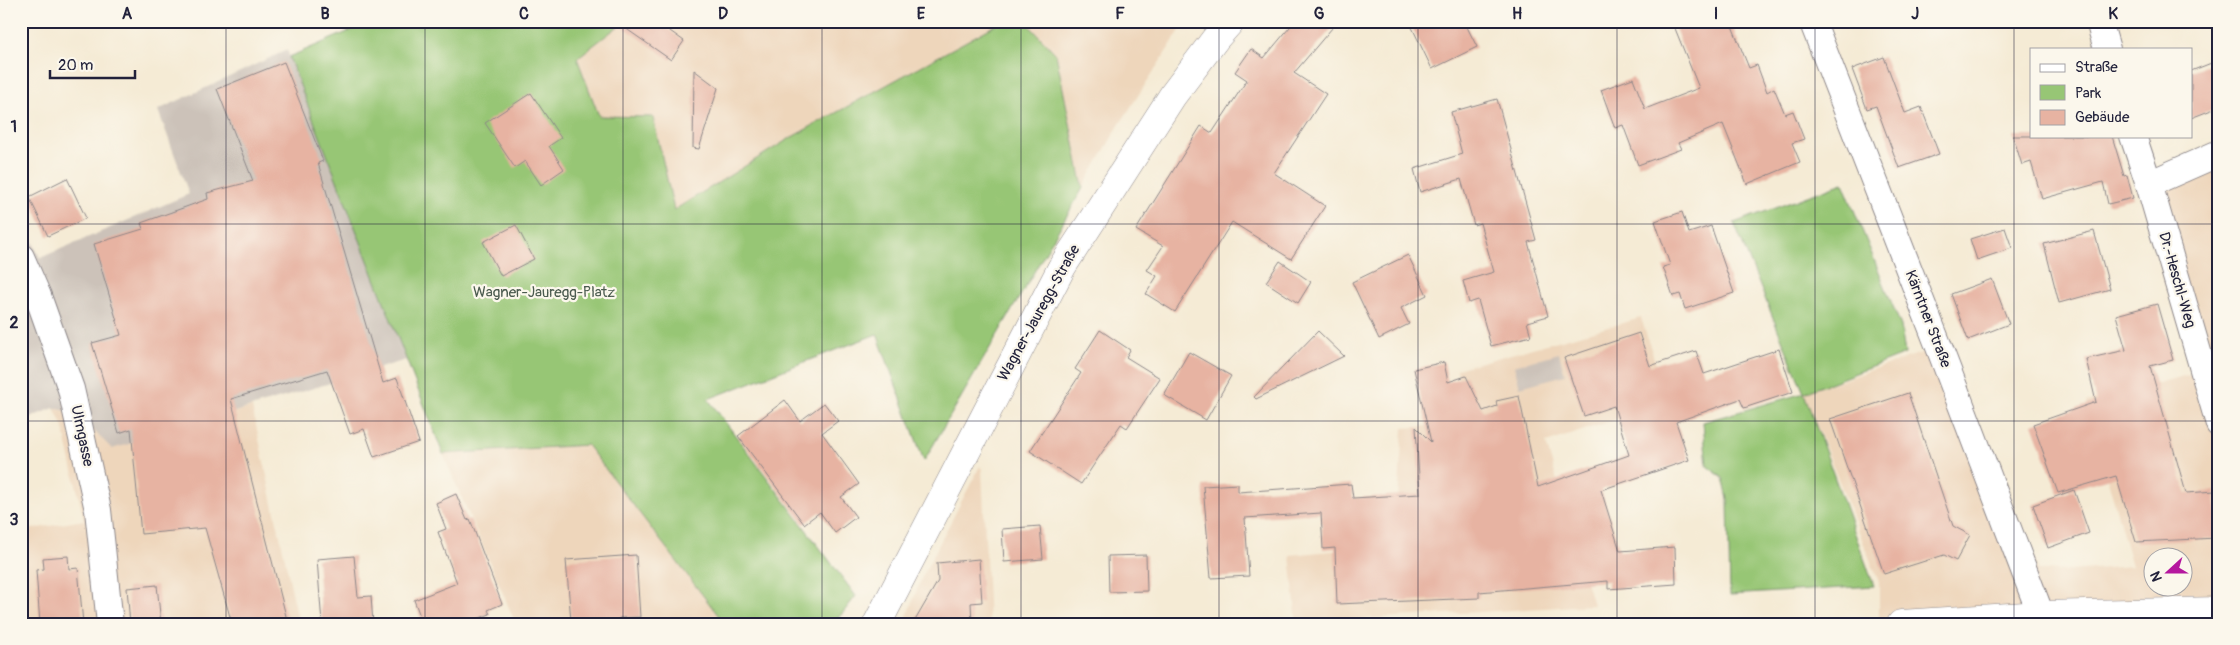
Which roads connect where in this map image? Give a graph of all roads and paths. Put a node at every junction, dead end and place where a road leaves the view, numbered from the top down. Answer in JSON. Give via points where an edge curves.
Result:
{"nodes":[{"id":1,"x":1231,"y":21,"type":"edge"},
{"id":2,"x":2099,"y":21,"type":"edge"},
{"id":3,"x":1813,"y":23,"type":"dead end"},
{"id":4,"x":2107,"y":48,"type":"edge"},
{"id":5,"x":2134,"y":138,"type":"edge"},
{"id":6,"x":2219,"y":153,"type":"edge"},
{"id":7,"x":2149,"y":184,"type":"junction"},
{"id":8,"x":21,"y":257,"type":"edge"},
{"id":9,"x":2219,"y":424,"type":"edge"},
{"id":10,"x":2219,"y":611,"type":"edge"},
{"id":11,"x":2041,"y":615,"type":"junction"},
{"id":12,"x":2147,"y":618,"type":"edge"},
{"id":13,"x":110,"y":624,"type":"edge"},
{"id":14,"x":877,"y":624,"type":"edge"},
{"id":15,"x":1901,"y":624,"type":"edge"}],
"edges":[{"from":1,"to":14,"type":"main road","name":"Wagner-Jauregg-Straße","via":[[1173,95],[1062,267]]},
{"from":2,"to":4,"type":"street"},
{"from":3,"to":11,"type":"street","name":"Kärntner Straße"},
{"from":5,"to":7,"type":"street","name":"Dr.-Heschl-Weg"},
{"from":6,"to":7,"type":"street"},
{"from":7,"to":9,"type":"street","name":"Dr.-Heschl-Weg"},
{"from":8,"to":13,"type":"street","name":"Ulmgasse","via":[[71,389],[98,510]]},
{"from":10,"to":12,"type":"main road"},
{"from":11,"to":12,"type":"main road"},
{"from":11,"to":15,"type":"main road"}]}
